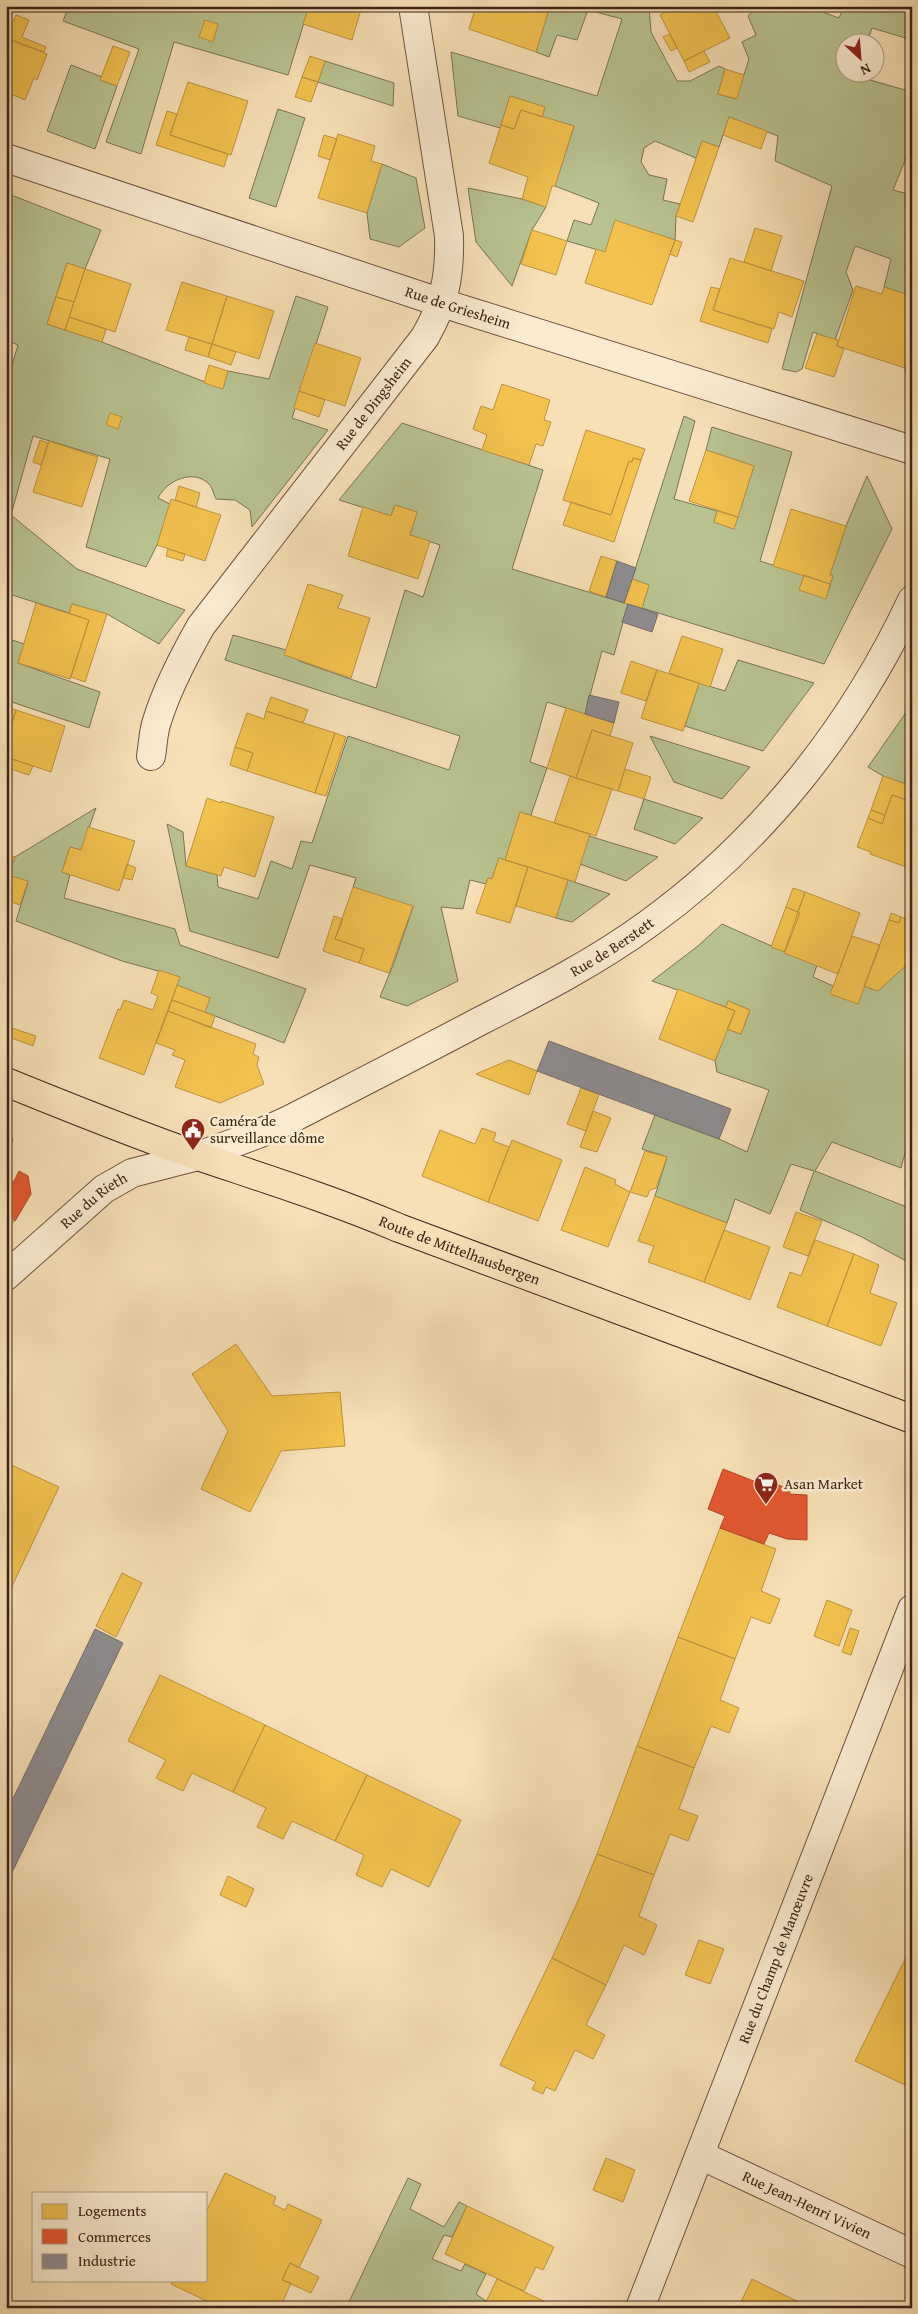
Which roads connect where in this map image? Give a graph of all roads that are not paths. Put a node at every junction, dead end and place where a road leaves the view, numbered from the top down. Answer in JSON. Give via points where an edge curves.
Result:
{"nodes":[{"id":1,"x":413,"y":6,"type":"edge"},
{"id":2,"x":6,"y":158,"type":"edge"},
{"id":3,"x":442,"y":303,"type":"junction"},
{"id":4,"x":912,"y":450,"type":"edge"},
{"id":5,"x":912,"y":600,"type":"edge"},
{"id":6,"x":151,"y":756,"type":"dead end"},
{"id":7,"x":6,"y":1082,"type":"edge"},
{"id":8,"x":198,"y":1156,"type":"junction"},
{"id":9,"x":6,"y":1276,"type":"edge"},
{"id":10,"x":912,"y":1419,"type":"edge"},
{"id":11,"x":912,"y":1608,"type":"edge"},
{"id":12,"x":700,"y":2155,"type":"junction"},
{"id":13,"x":912,"y":2254,"type":"edge"},
{"id":14,"x":640,"y":2308,"type":"edge"}],
"edges":[{"from":1,"to":3,"type":"street","name":"Rue de Dingsheim","via":[[449,236],[450,262]]},
{"from":2,"to":3,"type":"street","name":"Rue de Griesheim"},
{"from":3,"to":4,"type":"street","name":"Rue de Griesheim"},
{"from":3,"to":6,"type":"street","name":"Rue de Dingsheim","via":[[425,337],[201,626],[164,702],[156,723]]},
{"from":5,"to":8,"type":"street","name":"Rue de Berstett","via":[[888,647],[833,737],[770,814],[674,905],[558,981],[289,1120]]},
{"from":7,"to":8,"type":"main road","name":"Route de Mittelhausbergen"},
{"from":8,"to":9,"type":"street","name":"Rue du Rieth","via":[[132,1173],[104,1189]]},
{"from":8,"to":10,"type":"main road","name":"Route de Mittelhausbergen","via":[[338,1202],[399,1228]]},
{"from":11,"to":12,"type":"street","name":"Rue du Champ de Manœuvre"},
{"from":12,"to":13,"type":"street","name":"Rue Jean-Henri Vivien"},
{"from":12,"to":14,"type":"street","name":"Rue du Champ de Manœuvre"}]}
